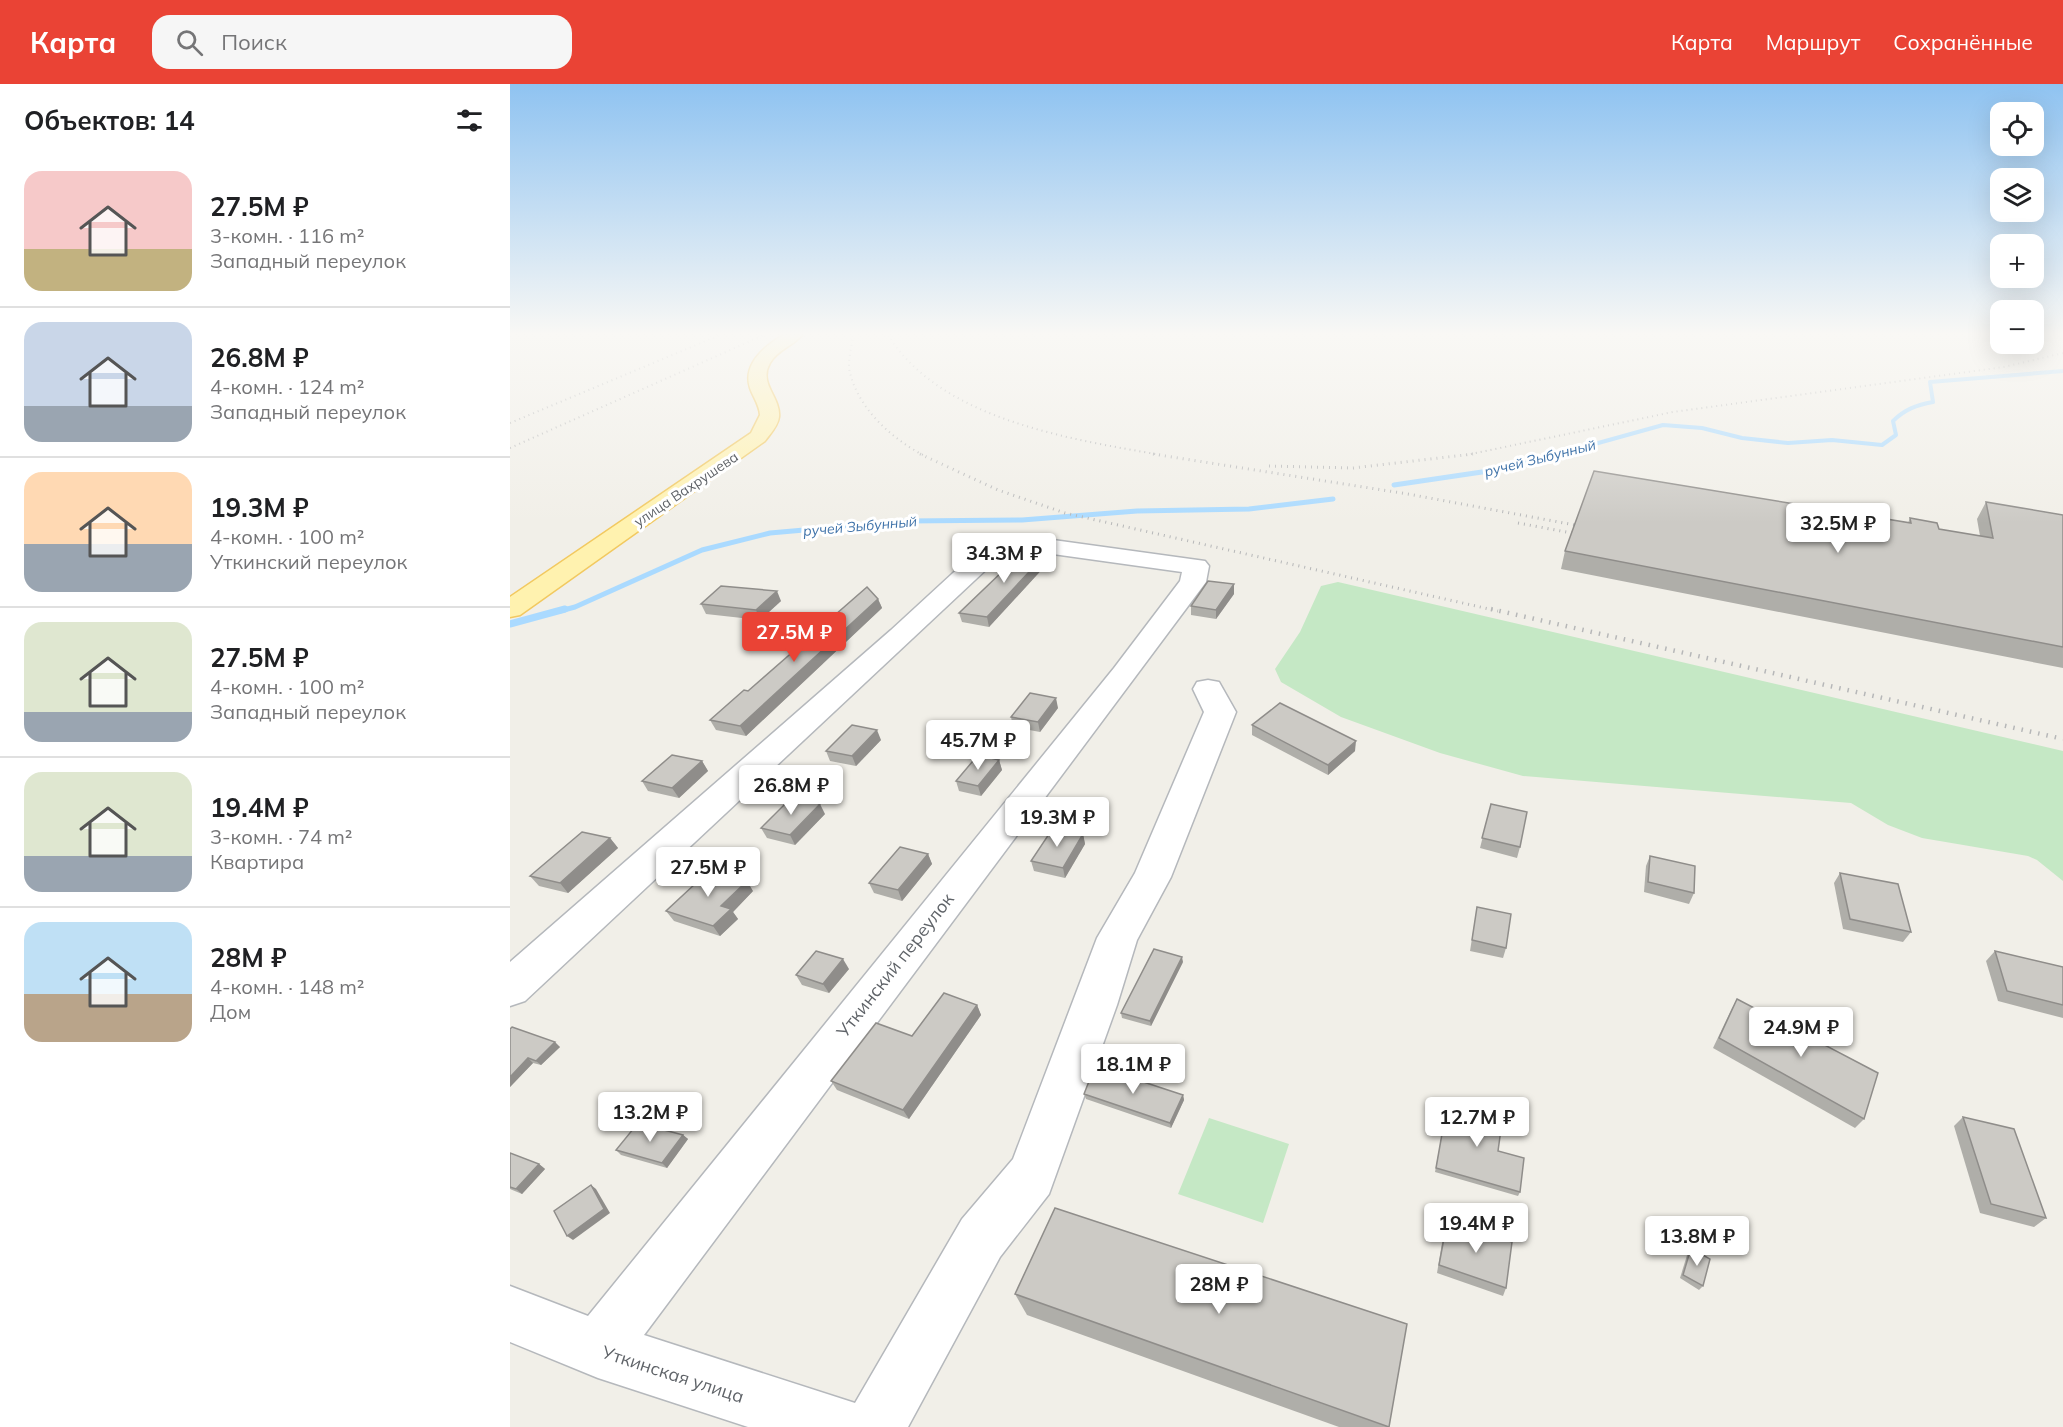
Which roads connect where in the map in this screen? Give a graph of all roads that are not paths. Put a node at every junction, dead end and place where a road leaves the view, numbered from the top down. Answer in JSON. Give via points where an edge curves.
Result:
{"nodes":[{"id":1,"x":764,"y":398,"type":"edge"},
{"id":2,"x":510,"y":609,"type":"edge"},
{"id":3,"x":1208,"y":689,"type":"dead end"},
{"id":4,"x":510,"y":988,"type":"edge"},
{"id":5,"x":510,"y":1314,"type":"edge"},
{"id":6,"x":598,"y":1349,"type":"junction"},
{"id":7,"x":839,"y":1427,"type":"edge"},
{"id":8,"x":874,"y":1427,"type":"edge"}],
"edges":[{"from":1,"to":2,"type":"main road","name":"улица Вахрушева","via":[[770,412],[758,437]]},
{"from":3,"to":8,"type":"street","via":[[1220,712],[1152,877],[1117,938],[1031,1176],[981,1238]]},
{"from":4,"to":6,"type":"street","name":"Уткинский переулок","via":[[999,544],[1017,542],[1196,566],[1193,582]]},
{"from":5,"to":6,"type":"street","name":"Уткинская улица"},
{"from":6,"to":7,"type":"street","name":"Уткинская улица"}]}
